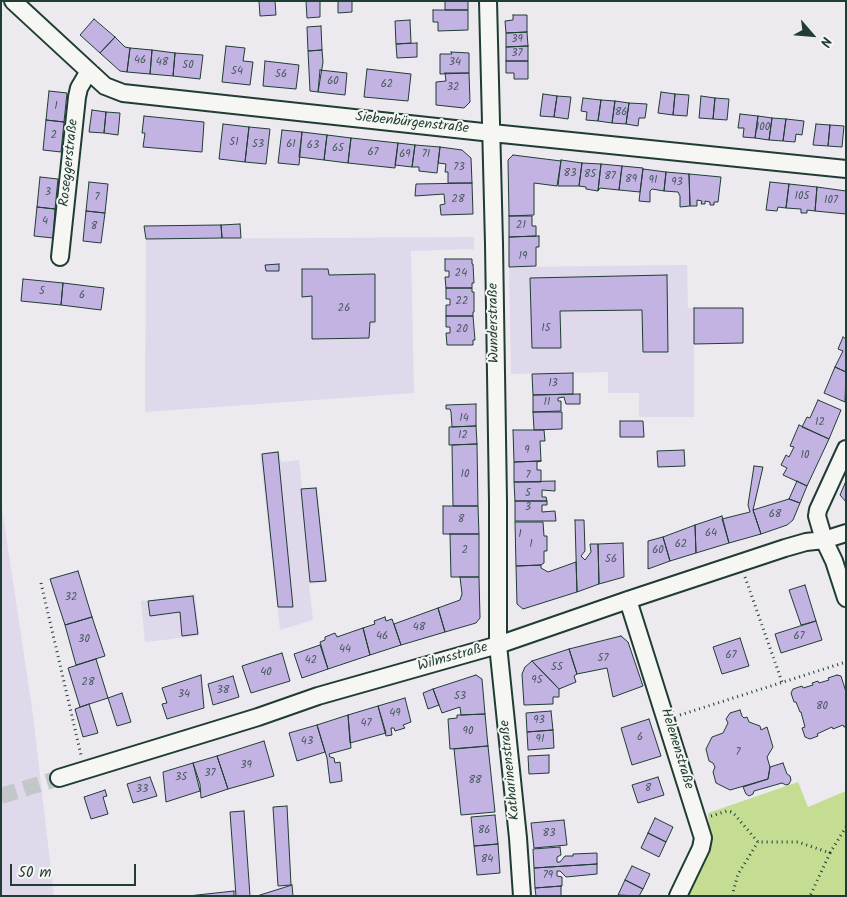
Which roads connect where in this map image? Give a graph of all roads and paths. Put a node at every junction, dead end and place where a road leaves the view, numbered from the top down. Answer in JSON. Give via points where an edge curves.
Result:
{"nodes":[{"id":1,"x":13,"y":1,"type":"edge"},
{"id":2,"x":488,"y":1,"type":"edge"},
{"id":3,"x":89,"y":71,"type":"junction"},
{"id":4,"x":492,"y":133,"type":"junction"},
{"id":5,"x":846,"y":169,"type":"edge"},
{"id":6,"x":60,"y":257,"type":"dead end"},
{"id":7,"x":846,"y":449,"type":"edge"},
{"id":8,"x":846,"y":533,"type":"edge"},
{"id":9,"x":824,"y":540,"type":"junction"},
{"id":10,"x":740,"y":564,"type":"junction"},
{"id":11,"x":42,"y":583,"type":"dead end"},
{"id":12,"x":846,"y":598,"type":"edge"},
{"id":13,"x":628,"y":600,"type":"junction"},
{"id":14,"x":498,"y":645,"type":"junction"},
{"id":15,"x":846,"y":662,"type":"edge"},
{"id":16,"x":782,"y":682,"type":"junction"},
{"id":17,"x":667,"y":719,"type":"junction"},
{"id":18,"x":85,"y":770,"type":"junction"},
{"id":19,"x":59,"y":778,"type":"tunnel mouth"},
{"id":20,"x":700,"y":826,"type":"junction"},
{"id":21,"x":846,"y":827,"type":"edge"},
{"id":22,"x":758,"y":842,"type":"junction"},
{"id":23,"x":830,"y":853,"type":"junction"},
{"id":24,"x":522,"y":896,"type":"edge"},
{"id":25,"x":678,"y":896,"type":"edge"},
{"id":26,"x":732,"y":896,"type":"edge"},
{"id":27,"x":810,"y":896,"type":"edge"}],
"edges":[{"from":1,"to":3,"type":"street","name":"Siebenbürgenstraße"},
{"from":2,"to":4,"type":"street","name":"Wunderstraße"},
{"from":3,"to":4,"type":"street","name":"Siebenbürgenstraße","via":[[105,86],[123,93]]},
{"from":3,"to":6,"type":"street","name":"Roseggerstraße","via":[[77,97]]},
{"from":4,"to":5,"type":"street","name":"Siebenbürgenstraße"},
{"from":4,"to":14,"type":"street","name":"Wunderstraße"},
{"from":7,"to":9,"type":"street","via":[[818,510],[817,521]]},
{"from":8,"to":9,"type":"street","name":"Wilmsstraße"},
{"from":9,"to":10,"type":"street","name":"Wilmsstraße","via":[[806,542]]},
{"from":9,"to":12,"type":"street"},
{"from":10,"to":13,"type":"street","name":"Wilmsstraße"},
{"from":10,"to":16,"type":"path"},
{"from":11,"to":18,"type":"path"},
{"from":13,"to":14,"type":"street","name":"Wilmsstraße"},
{"from":13,"to":17,"type":"street","name":"Helenenstraße"},
{"from":14,"to":18,"type":"street","name":"Wilmsstraße","via":[[318,696]]},
{"from":14,"to":24,"type":"street","name":"Katharinenstraße"},
{"from":15,"to":16,"type":"path"},
{"from":16,"to":17,"type":"path"},
{"from":17,"to":20,"type":"street","name":"Helenenstraße"},
{"from":18,"to":19,"type":"street","name":"Wilmsstraße"},
{"from":20,"to":22,"type":"path","via":[[708,817],[731,812]]},
{"from":20,"to":25,"type":"street","name":"Helenenstraße","via":[[703,843]]},
{"from":21,"to":23,"type":"path"},
{"from":22,"to":23,"type":"path","via":[[798,842]]},
{"from":22,"to":26,"type":"path","via":[[738,874]]},
{"from":23,"to":27,"type":"path"}]}
